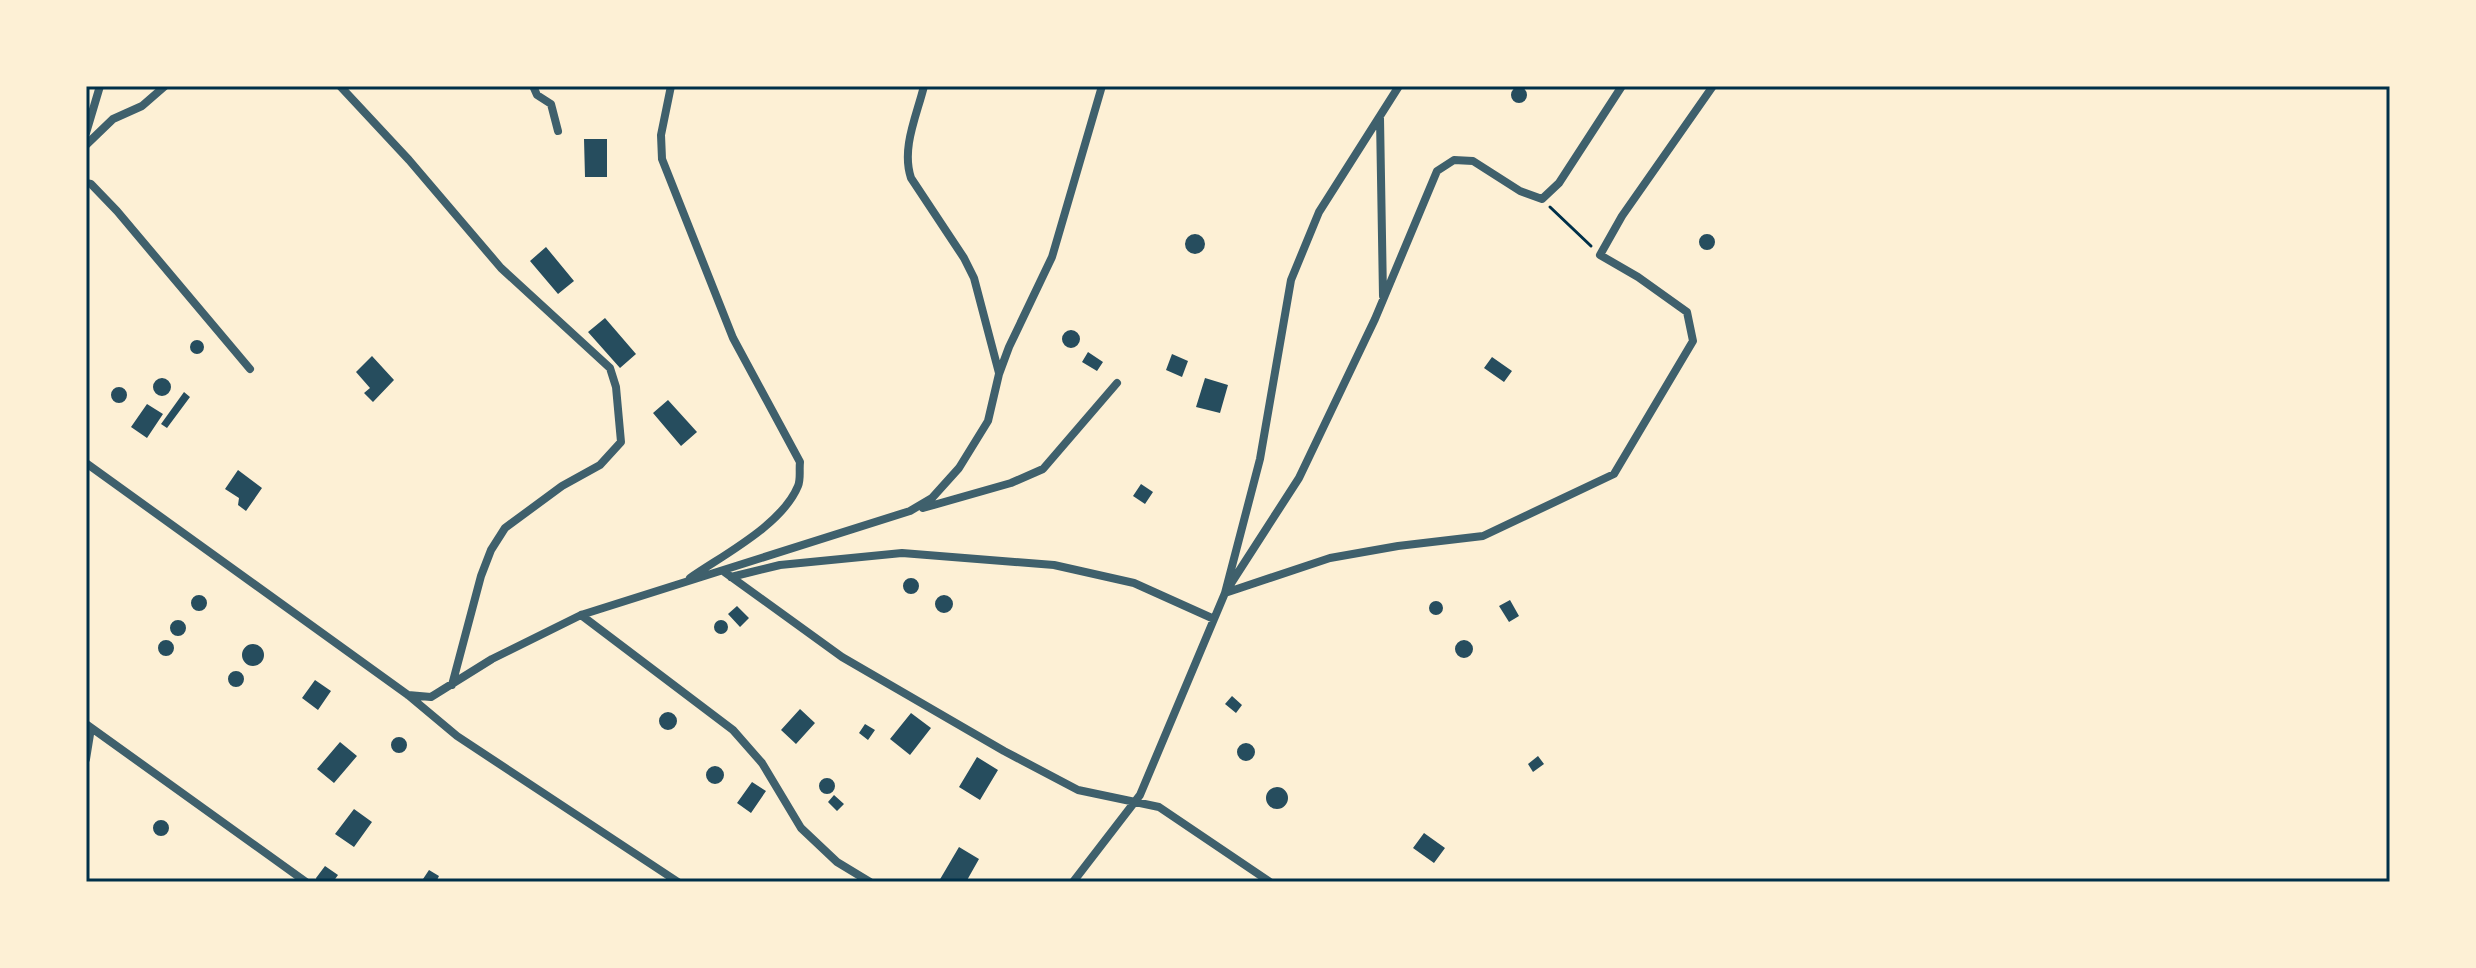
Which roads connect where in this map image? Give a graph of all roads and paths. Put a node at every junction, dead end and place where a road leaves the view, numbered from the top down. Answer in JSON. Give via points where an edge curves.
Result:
{"nodes":[{"id":1,"x":100,"y":86,"type":"edge"},
{"id":2,"x":165,"y":86,"type":"edge"},
{"id":3,"x":340,"y":86,"type":"edge"},
{"id":4,"x":533,"y":86,"type":"edge"},
{"id":5,"x":671,"y":86,"type":"edge"},
{"id":6,"x":924,"y":86,"type":"edge"},
{"id":7,"x":1102,"y":86,"type":"edge"},
{"id":8,"x":1399,"y":86,"type":"edge"},
{"id":9,"x":1622,"y":86,"type":"edge"},
{"id":10,"x":1713,"y":86,"type":"edge"},
{"id":11,"x":1380,"y":117,"type":"junction"},
{"id":12,"x":558,"y":131,"type":"dead end"},
{"id":13,"x":86,"y":133,"type":"edge"},
{"id":14,"x":86,"y":145,"type":"edge"},
{"id":15,"x":86,"y":183,"type":"edge"},
{"id":16,"x":1542,"y":199,"type":"junction"},
{"id":17,"x":1600,"y":255,"type":"junction"},
{"id":18,"x":1383,"y":300,"type":"junction"},
{"id":19,"x":250,"y":369,"type":"dead end"},
{"id":20,"x":999,"y":374,"type":"junction"},
{"id":21,"x":1117,"y":383,"type":"dead end"},
{"id":22,"x":86,"y":463,"type":"edge"},
{"id":23,"x":910,"y":511,"type":"junction"},
{"id":24,"x":727,"y":574,"type":"junction"},
{"id":25,"x":683,"y":583,"type":"junction"},
{"id":26,"x":1225,"y":593,"type":"junction"},
{"id":27,"x":581,"y":615,"type":"junction"},
{"id":28,"x":1214,"y":619,"type":"junction"},
{"id":29,"x":452,"y":685,"type":"junction"},
{"id":30,"x":408,"y":695,"type":"junction"},
{"id":31,"x":89,"y":726,"type":"edge"},
{"id":32,"x":86,"y":759,"type":"edge"},
{"id":33,"x":1135,"y":802,"type":"junction"},
{"id":34,"x":306,"y":882,"type":"edge"},
{"id":35,"x":678,"y":882,"type":"edge"},
{"id":36,"x":870,"y":882,"type":"edge"},
{"id":37,"x":1073,"y":882,"type":"edge"},
{"id":38,"x":1270,"y":882,"type":"edge"}],
"edges":[{"from":1,"to":13,"type":"street"},
{"from":2,"to":14,"type":"street","via":[[142,106],[113,119]]},
{"from":3,"to":29,"type":"street","via":[[501,268],[610,368],[616,387],[621,442],[600,465],[505,528],[491,550]]},
{"from":4,"to":12,"type":"street","via":[[551,104]]},
{"from":5,"to":25,"type":"street","via":[[662,159],[733,338],[800,462],[799,484],[786,506]]},
{"from":6,"to":20,"type":"street","via":[[907,166],[974,278]]},
{"from":7,"to":20,"type":"street","via":[[1052,257]]},
{"from":8,"to":11,"type":"street"},
{"from":9,"to":16,"type":"street","via":[[1559,183]]},
{"from":10,"to":17,"type":"street"},
{"from":11,"to":18,"type":"street"},
{"from":11,"to":26,"type":"street","via":[[1319,212],[1291,280],[1260,459]]},
{"from":15,"to":19,"type":"street","via":[[117,211]]},
{"from":16,"to":17,"type":"path"},
{"from":16,"to":18,"type":"street","via":[[1473,161],[1454,160],[1437,171]]},
{"from":17,"to":26,"type":"street","via":[[1687,312],[1693,341],[1614,474],[1483,536],[1330,558]]},
{"from":18,"to":26,"type":"street","via":[[1299,478]]},
{"from":20,"to":23,"type":"street","via":[[988,421],[959,468],[932,498]]},
{"from":21,"to":23,"type":"street","via":[[1043,469]]},
{"from":22,"to":30,"type":"street"},
{"from":23,"to":24,"type":"street"},
{"from":24,"to":25,"type":"street"},
{"from":24,"to":28,"type":"street","via":[[902,553],[1054,565],[1134,583]]},
{"from":24,"to":33,"type":"street","via":[[842,657],[1004,751],[1078,790]]},
{"from":25,"to":27,"type":"street"},
{"from":26,"to":28,"type":"street"},
{"from":27,"to":29,"type":"street"},
{"from":27,"to":36,"type":"street","via":[[733,730],[762,763],[801,828],[837,862]]},
{"from":28,"to":33,"type":"street"},
{"from":29,"to":30,"type":"street","via":[[431,697]]},
{"from":30,"to":35,"type":"street","via":[[457,736]]},
{"from":31,"to":32,"type":"street"},
{"from":31,"to":34,"type":"street"},
{"from":33,"to":37,"type":"street"},
{"from":33,"to":38,"type":"street","via":[[1173,815]]}]}
